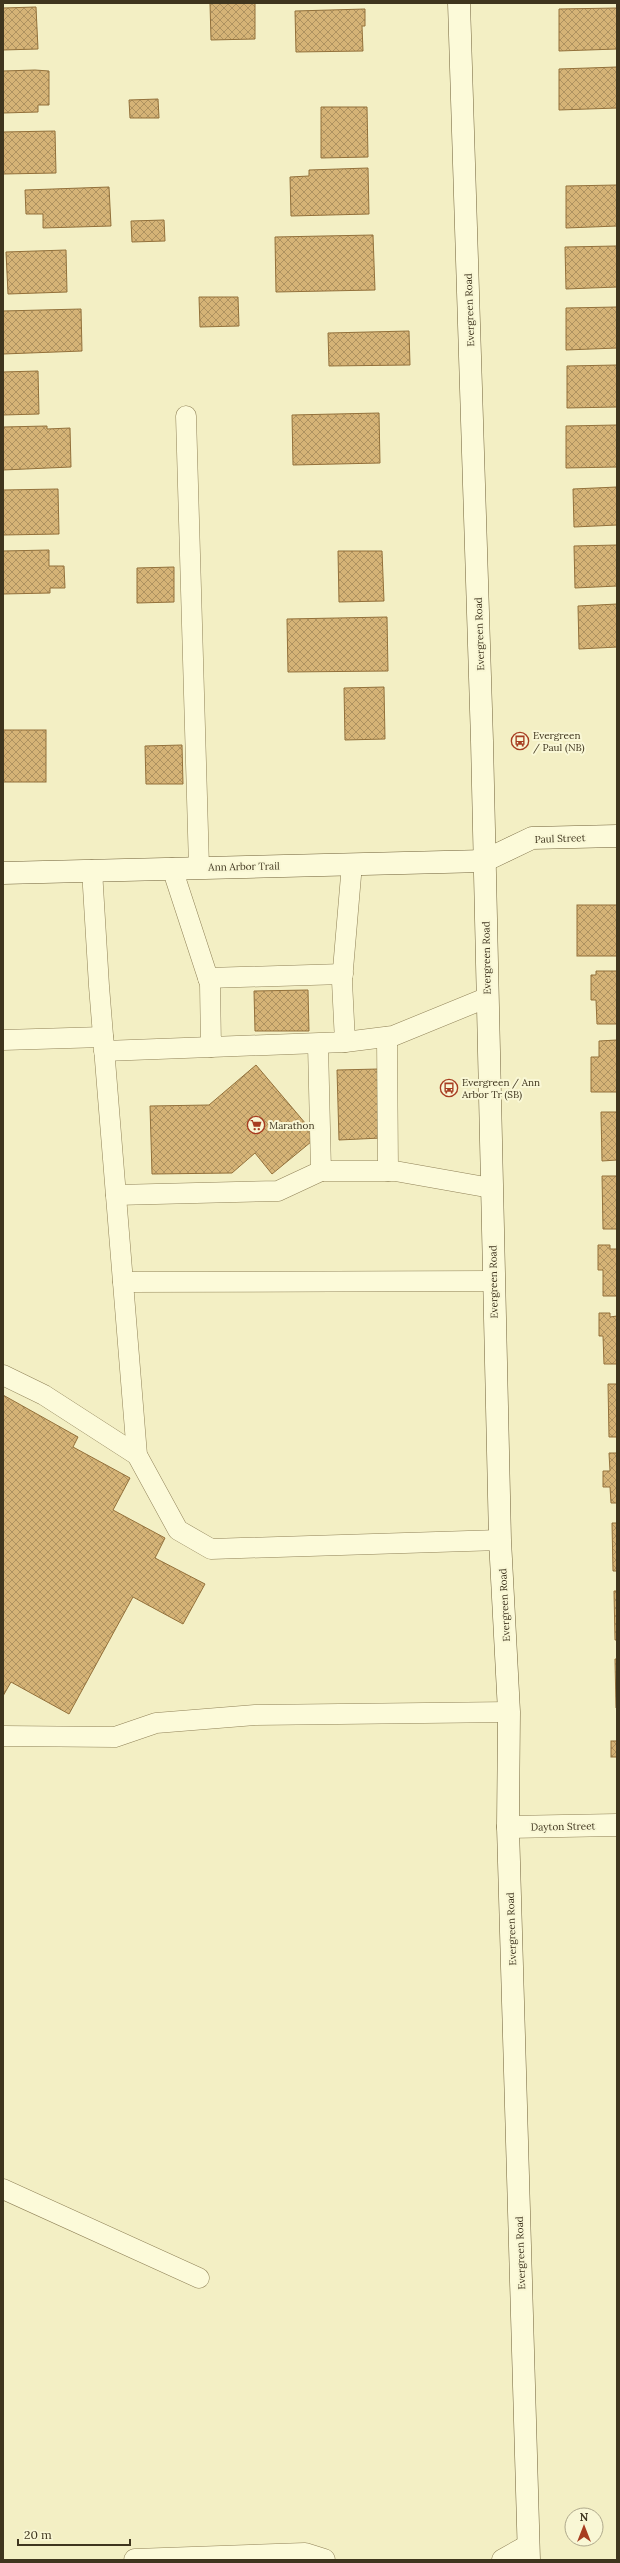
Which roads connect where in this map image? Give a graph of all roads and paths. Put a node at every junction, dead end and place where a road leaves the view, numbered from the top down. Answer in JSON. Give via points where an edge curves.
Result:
{"nodes":[{"id":1,"x":459,"y":3,"type":"edge"},
{"id":2,"x":186,"y":416,"type":"dead end"},
{"id":3,"x":617,"y":836,"type":"edge"},
{"id":4,"x":484,"y":861,"type":"junction"},
{"id":5,"x":352,"y":864,"type":"junction"},
{"id":6,"x":199,"y":867,"type":"junction"},
{"id":7,"x":172,"y":868,"type":"junction"},
{"id":8,"x":92,"y":870,"type":"junction"},
{"id":9,"x":3,"y":873,"type":"edge"},
{"id":10,"x":343,"y":974,"type":"junction"},
{"id":11,"x":208,"y":978,"type":"junction"},
{"id":12,"x":486,"y":998,"type":"junction"},
{"id":13,"x":387,"y":1037,"type":"junction"},
{"id":14,"x":3,"y":1040,"type":"edge"},
{"id":15,"x":345,"y":1042,"type":"junction"},
{"id":16,"x":104,"y":1044,"type":"junction"},
{"id":17,"x":318,"y":1045,"type":"junction"},
{"id":18,"x":211,"y":1047,"type":"junction"},
{"id":19,"x":322,"y":1171,"type":"junction"},
{"id":20,"x":388,"y":1171,"type":"junction"},
{"id":21,"x":491,"y":1188,"type":"junction"},
{"id":22,"x":116,"y":1195,"type":"junction"},
{"id":23,"x":493,"y":1281,"type":"junction"},
{"id":24,"x":123,"y":1282,"type":"junction"},
{"id":25,"x":3,"y":1375,"type":"edge"},
{"id":26,"x":137,"y":1455,"type":"junction"},
{"id":27,"x":500,"y":1540,"type":"junction"},
{"id":28,"x":509,"y":1712,"type":"junction"},
{"id":29,"x":3,"y":1736,"type":"edge"},
{"id":30,"x":617,"y":1825,"type":"edge"},
{"id":31,"x":508,"y":1827,"type":"junction"},
{"id":32,"x":3,"y":2189,"type":"edge"},
{"id":33,"x":199,"y":2278,"type":"dead end"},
{"id":34,"x":528,"y":2553,"type":"edge"},
{"id":35,"x":135,"y":2560,"type":"edge"},
{"id":36,"x":324,"y":2560,"type":"edge"},
{"id":37,"x":503,"y":2560,"type":"edge"}],
"edges":[{"from":1,"to":4,"type":"street","name":"Evergreen Road"},
{"from":2,"to":6,"type":"lane"},
{"from":3,"to":4,"type":"street","name":"Paul Street","via":[[532,838]]},
{"from":4,"to":5,"type":"street","name":"Ann Arbor Trail"},
{"from":4,"to":12,"type":"street","name":"Evergreen Road"},
{"from":5,"to":6,"type":"street","name":"Ann Arbor Trail"},
{"from":5,"to":10,"type":"lane"},
{"from":6,"to":7,"type":"street","name":"Ann Arbor Trail"},
{"from":7,"to":8,"type":"street","name":"Ann Arbor Trail"},
{"from":7,"to":11,"type":"lane"},
{"from":8,"to":9,"type":"street","name":"Ann Arbor Trail"},
{"from":8,"to":16,"type":"lane"},
{"from":10,"to":11,"type":"lane"},
{"from":10,"to":15,"type":"lane"},
{"from":11,"to":18,"type":"lane"},
{"from":12,"to":13,"type":"lane"},
{"from":12,"to":21,"type":"street","name":"Evergreen Road"},
{"from":13,"to":15,"type":"lane"},
{"from":13,"to":20,"type":"lane"},
{"from":14,"to":16,"type":"lane"},
{"from":15,"to":17,"type":"lane"},
{"from":16,"to":18,"type":"lane"},
{"from":16,"to":22,"type":"lane"},
{"from":17,"to":18,"type":"lane"},
{"from":17,"to":19,"type":"lane"},
{"from":19,"to":20,"type":"lane"},
{"from":19,"to":22,"type":"lane","via":[[278,1191]]},
{"from":20,"to":21,"type":"lane"},
{"from":21,"to":23,"type":"street","name":"Evergreen Road"},
{"from":22,"to":24,"type":"lane"},
{"from":23,"to":24,"type":"lane"},
{"from":23,"to":27,"type":"street","name":"Evergreen Road"},
{"from":24,"to":26,"type":"lane"},
{"from":25,"to":26,"type":"lane","via":[[44,1395]]},
{"from":26,"to":27,"type":"lane","via":[[178,1530],[210,1549]]},
{"from":27,"to":28,"type":"street","name":"Evergreen Road"},
{"from":28,"to":29,"type":"lane","via":[[255,1715],[156,1723],[115,1737]]},
{"from":28,"to":31,"type":"street","name":"Evergreen Road"},
{"from":30,"to":31,"type":"street","name":"Dayton Street"},
{"from":31,"to":34,"type":"street","name":"Evergreen Road"},
{"from":32,"to":33,"type":"lane"},
{"from":34,"to":37,"type":"street"},
{"from":35,"to":36,"type":"street","via":[[305,2554]]}]}
